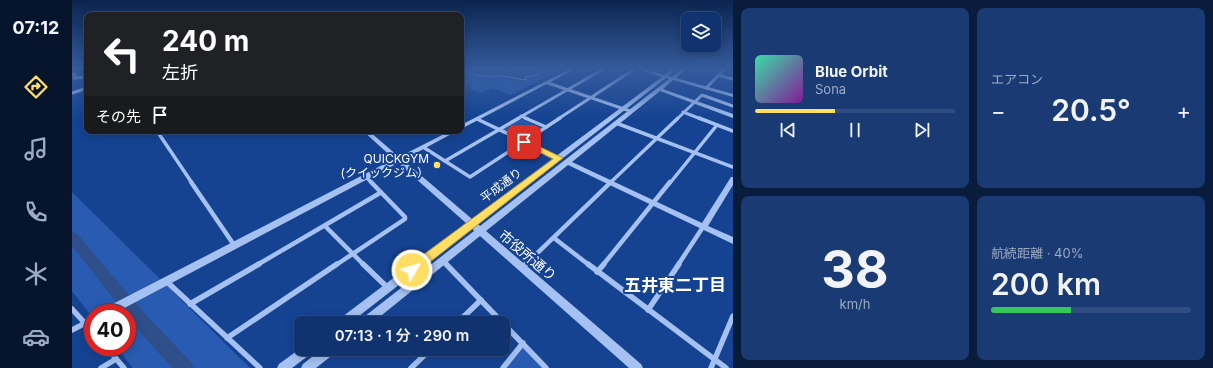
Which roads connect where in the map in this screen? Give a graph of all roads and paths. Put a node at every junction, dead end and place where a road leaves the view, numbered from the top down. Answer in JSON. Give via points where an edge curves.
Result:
{"nodes":[{"id":1,"x":542,"y":85,"type":"edge"},
{"id":2,"x":556,"y":85,"type":"edge"},
{"id":3,"x":576,"y":85,"type":"edge"},
{"id":4,"x":610,"y":85,"type":"edge"},
{"id":5,"x":663,"y":85,"type":"edge"},
{"id":6,"x":663,"y":85,"type":"edge"},
{"id":7,"x":697,"y":85,"type":"edge"},
{"id":8,"x":709,"y":85,"type":"edge"},
{"id":9,"x":84,"y":87,"type":"edge"},
{"id":10,"x":706,"y":88,"type":"junction"},
{"id":11,"x":658,"y":89,"type":"junction"},
{"id":12,"x":84,"y":90,"type":"edge"},
{"id":13,"x":568,"y":90,"type":"junction"},
{"id":14,"x":79,"y":91,"type":"junction"},
{"id":15,"x":72,"y":93,"type":"edge"},
{"id":16,"x":733,"y":96,"type":"edge"},
{"id":17,"x":591,"y":98,"type":"junction"},
{"id":18,"x":693,"y":102,"type":"junction"},
{"id":19,"x":733,"y":106,"type":"edge"},
{"id":20,"x":627,"y":110,"type":"junction"},
{"id":21,"x":683,"y":112,"type":"junction"},
{"id":22,"x":521,"y":116,"type":"junction"},
{"id":23,"x":733,"y":116,"type":"edge"},
{"id":24,"x":477,"y":119,"type":"junction"},
{"id":25,"x":616,"y":123,"type":"junction"},
{"id":26,"x":464,"y":124,"type":"edge"},
{"id":27,"x":717,"y":125,"type":"junction"},
{"id":28,"x":546,"y":127,"type":"junction"},
{"id":29,"x":498,"y":129,"type":"junction"},
{"id":30,"x":733,"y":131,"type":"edge"},
{"id":31,"x":158,"y":134,"type":"edge"},
{"id":32,"x":369,"y":134,"type":"edge"},
{"id":33,"x":448,"y":134,"type":"edge"},
{"id":34,"x":656,"y":138,"type":"junction"},
{"id":35,"x":524,"y":142,"type":"junction"},
{"id":36,"x":423,"y":147,"type":"junction"},
{"id":37,"x":695,"y":153,"type":"junction"},
{"id":38,"x":559,"y":158,"type":"junction"},
{"id":39,"x":398,"y":160,"type":"junction"},
{"id":40,"x":445,"y":161,"type":"junction"},
{"id":41,"x":567,"y":162,"type":"junction"},
{"id":42,"x":733,"y":167,"type":"edge"},
{"id":43,"x":366,"y":177,"type":"junction"},
{"id":44,"x":733,"y":179,"type":"edge"},
{"id":45,"x":610,"y":183,"type":"junction"},
{"id":46,"x":380,"y":193,"type":"junction"},
{"id":47,"x":654,"y":203,"type":"junction"},
{"id":48,"x":471,"y":225,"type":"junction"},
{"id":49,"x":325,"y":226,"type":"junction"},
{"id":50,"x":703,"y":227,"type":"junction"},
{"id":51,"x":480,"y":232,"type":"junction"},
{"id":52,"x":554,"y":238,"type":"junction"},
{"id":53,"x":733,"y":241,"type":"edge"},
{"id":54,"x":234,"y":245,"type":"junction"},
{"id":55,"x":353,"y":254,"type":"junction"},
{"id":56,"x":443,"y":260,"type":"junction"},
{"id":57,"x":523,"y":268,"type":"junction"},
{"id":58,"x":597,"y":272,"type":"junction"},
{"id":59,"x":166,"y":281,"type":"junction"},
{"id":60,"x":388,"y":288,"type":"junction"},
{"id":61,"x":481,"y":300,"type":"junction"},
{"id":62,"x":122,"y":304,"type":"edge"},
{"id":63,"x":190,"y":304,"type":"junction"},
{"id":64,"x":72,"y":309,"type":"edge"},
{"id":65,"x":648,"y":310,"type":"junction"},
{"id":66,"x":351,"y":316,"type":"edge"},
{"id":67,"x":373,"y":316,"type":"edge"},
{"id":68,"x":464,"y":316,"type":"edge"},
{"id":69,"x":733,"y":316,"type":"edge"},
{"id":70,"x":84,"y":321,"type":"edge"},
{"id":71,"x":84,"y":324,"type":"edge"},
{"id":72,"x":72,"y":330,"type":"edge"},
{"id":73,"x":227,"y":338,"type":"junction"},
{"id":74,"x":523,"y":344,"type":"junction"},
{"id":75,"x":114,"y":356,"type":"edge"},
{"id":76,"x":299,"y":356,"type":"edge"},
{"id":77,"x":322,"y":356,"type":"edge"},
{"id":78,"x":424,"y":356,"type":"edge"},
{"id":79,"x":116,"y":359,"type":"junction"},
{"id":80,"x":714,"y":360,"type":"junction"},
{"id":81,"x":101,"y":368,"type":"edge"},
{"id":82,"x":124,"y":368,"type":"edge"},
{"id":83,"x":260,"y":368,"type":"edge"},
{"id":84,"x":283,"y":368,"type":"edge"},
{"id":85,"x":307,"y":368,"type":"edge"},
{"id":86,"x":411,"y":368,"type":"edge"},
{"id":87,"x":503,"y":368,"type":"edge"},
{"id":88,"x":546,"y":368,"type":"edge"},
{"id":89,"x":637,"y":368,"type":"edge"},
{"id":90,"x":711,"y":368,"type":"edge"},
{"id":91,"x":726,"y":368,"type":"edge"}],
"edges":[{"from":1,"to":24,"type":"street"},
{"from":2,"to":13,"type":"street"},
{"from":3,"to":13,"type":"street"},
{"from":4,"to":17,"type":"street"},
{"from":5,"to":11,"type":"street","name":"平成通り"},
{"from":6,"to":20,"type":"street","name":"平成通り"},
{"from":7,"to":10,"type":"street"},
{"from":8,"to":10,"type":"street"},
{"from":9,"to":14,"type":"street"},
{"from":10,"to":16,"type":"street"},
{"from":11,"to":18,"type":"street"},
{"from":11,"to":20,"type":"street","name":"平成通り"},
{"from":12,"to":14,"type":"street"},
{"from":13,"to":17,"type":"street"},
{"from":13,"to":22,"type":"street"},
{"from":14,"to":15,"type":"street"},
{"from":17,"to":20,"type":"street"},
{"from":17,"to":28,"type":"street"},
{"from":18,"to":19,"type":"street","via":[[702,95]]},
{"from":18,"to":21,"type":"street"},
{"from":18,"to":23,"type":"street"},
{"from":20,"to":25,"type":"street","name":"平成通り"},
{"from":20,"to":38,"type":"street","name":"平成通り"},
{"from":21,"to":27,"type":"street"},
{"from":21,"to":34,"type":"street"},
{"from":22,"to":28,"type":"street"},
{"from":22,"to":29,"type":"street"},
{"from":24,"to":26,"type":"street"},
{"from":24,"to":29,"type":"street"},
{"from":25,"to":34,"type":"street"},
{"from":25,"to":41,"type":"street","name":"平成通り"},
{"from":27,"to":30,"type":"street"},
{"from":27,"to":37,"type":"street"},
{"from":28,"to":35,"type":"street"},
{"from":29,"to":35,"type":"street"},
{"from":29,"to":40,"type":"street"},
{"from":31,"to":54,"type":"street"},
{"from":32,"to":39,"type":"street","name":"市役所通り"},
{"from":33,"to":36,"type":"street"},
{"from":34,"to":37,"type":"street"},
{"from":34,"to":45,"type":"street"},
{"from":35,"to":38,"type":"street"},
{"from":35,"to":40,"type":"street","via":[[470,177]]},
{"from":36,"to":39,"type":"street"},
{"from":36,"to":40,"type":"street"},
{"from":37,"to":42,"type":"street"},
{"from":37,"to":47,"type":"street"},
{"from":38,"to":48,"type":"street","name":"平成通り"},
{"from":39,"to":43,"type":"street"},
{"from":39,"to":48,"type":"street","name":"市役所通り"},
{"from":41,"to":45,"type":"street"},
{"from":41,"to":51,"type":"street","name":"平成通り"},
{"from":43,"to":46,"type":"street"},
{"from":43,"to":54,"type":"street"},
{"from":44,"to":50,"type":"street"},
{"from":45,"to":47,"type":"street"},
{"from":45,"to":52,"type":"street"},
{"from":46,"to":49,"type":"street"},
{"from":46,"to":55,"type":"street","via":[[405,219]]},
{"from":47,"to":50,"type":"street"},
{"from":47,"to":58,"type":"street"},
{"from":48,"to":51,"type":"street","name":"市役所通り"},
{"from":48,"to":60,"type":"street","name":"平成通り"},
{"from":49,"to":55,"type":"street"},
{"from":49,"to":63,"type":"street"},
{"from":50,"to":53,"type":"street"},
{"from":50,"to":65,"type":"street"},
{"from":51,"to":56,"type":"street","name":"平成通り"},
{"from":51,"to":57,"type":"street","name":"市役所通り"},
{"from":52,"to":57,"type":"street"},
{"from":52,"to":58,"type":"street"},
{"from":54,"to":59,"type":"street"},
{"from":55,"to":60,"type":"street"},
{"from":55,"to":73,"type":"street"},
{"from":56,"to":61,"type":"street"},
{"from":56,"to":67,"type":"street","name":"平成通り"},
{"from":57,"to":89,"type":"street","name":"市役所通り"},
{"from":58,"to":65,"type":"street"},
{"from":59,"to":62,"type":"street"},
{"from":59,"to":63,"type":"street"},
{"from":60,"to":66,"type":"street","name":"平成通り"},
{"from":61,"to":68,"type":"street"},
{"from":61,"to":74,"type":"street"},
{"from":63,"to":73,"type":"street"},
{"from":64,"to":70,"type":"street"},
{"from":65,"to":80,"type":"street"},
{"from":69,"to":80,"type":"street"},
{"from":71,"to":72,"type":"street"},
{"from":73,"to":83,"type":"street"},
{"from":74,"to":87,"type":"street"},
{"from":74,"to":88,"type":"street"},
{"from":75,"to":79,"type":"street"},
{"from":76,"to":84,"type":"street"},
{"from":77,"to":85,"type":"street"},
{"from":78,"to":86,"type":"street"},
{"from":79,"to":81,"type":"street"},
{"from":79,"to":82,"type":"street"},
{"from":80,"to":90,"type":"street"},
{"from":80,"to":91,"type":"street"}]}
